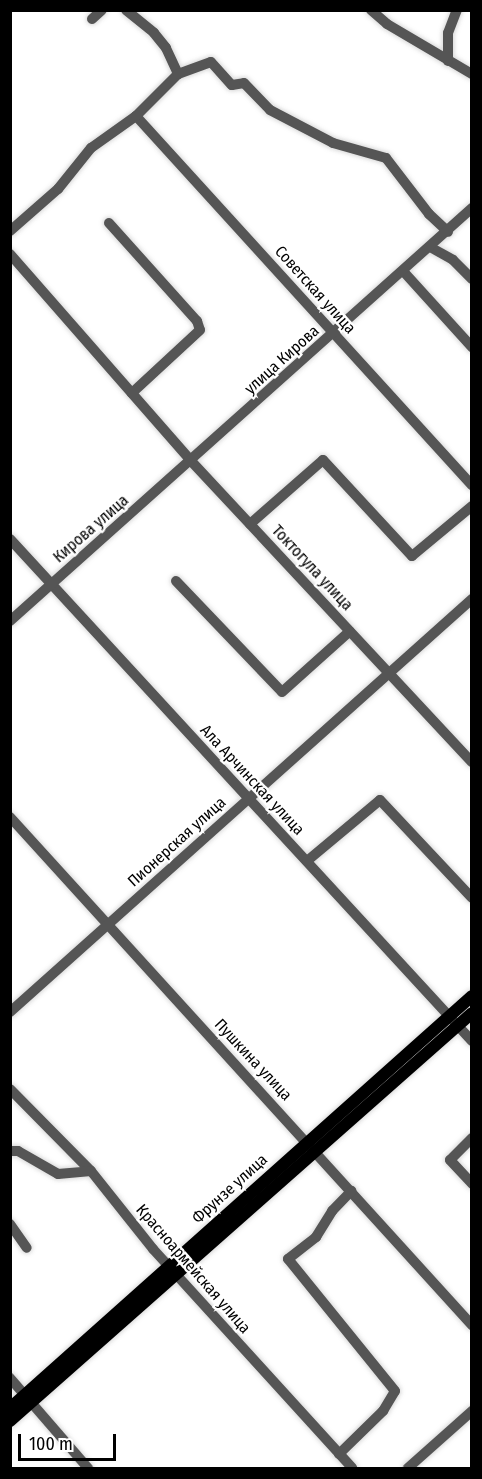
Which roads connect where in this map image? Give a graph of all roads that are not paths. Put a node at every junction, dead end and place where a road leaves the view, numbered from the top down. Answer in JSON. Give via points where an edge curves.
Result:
{"nodes":[{"id":1,"x":102,"y":10,"type":"edge"},
{"id":2,"x":126,"y":10,"type":"edge"},
{"id":3,"x":371,"y":10,"type":"edge"},
{"id":4,"x":457,"y":10,"type":"edge"},
{"id":5,"x":92,"y":19,"type":"dead end"},
{"id":6,"x":448,"y":61,"type":"junction"},
{"id":7,"x":178,"y":74,"type":"junction"},
{"id":8,"x":471,"y":74,"type":"edge"},
{"id":9,"x":136,"y":116,"type":"junction"},
{"id":10,"x":471,"y":208,"type":"edge"},
{"id":11,"x":109,"y":222,"type":"dead end"},
{"id":12,"x":10,"y":231,"type":"edge"},
{"id":13,"x":448,"y":232,"type":"junction"},
{"id":14,"x":430,"y":247,"type":"junction"},
{"id":15,"x":10,"y":254,"type":"edge"},
{"id":16,"x":403,"y":271,"type":"junction"},
{"id":17,"x":471,"y":279,"type":"edge"},
{"id":18,"x":334,"y":334,"type":"junction"},
{"id":19,"x":471,"y":347,"type":"edge"},
{"id":20,"x":132,"y":393,"type":"junction"},
{"id":21,"x":192,"y":462,"type":"junction"},
{"id":22,"x":471,"y":484,"type":"edge"},
{"id":23,"x":471,"y":507,"type":"edge"},
{"id":24,"x":250,"y":524,"type":"junction"},
{"id":25,"x":10,"y":539,"type":"edge"},
{"id":26,"x":176,"y":581,"type":"dead end"},
{"id":27,"x":50,"y":585,"type":"junction"},
{"id":28,"x":471,"y":599,"type":"edge"},
{"id":29,"x":10,"y":621,"type":"edge"},
{"id":30,"x":350,"y":631,"type":"junction"},
{"id":31,"x":388,"y":672,"type":"junction"},
{"id":32,"x":471,"y":762,"type":"edge"},
{"id":33,"x":248,"y":798,"type":"junction"},
{"id":34,"x":10,"y":817,"type":"edge"},
{"id":35,"x":307,"y":861,"type":"junction"},
{"id":36,"x":471,"y":898,"type":"edge"},
{"id":37,"x":109,"y":925,"type":"junction"},
{"id":38,"x":471,"y":996,"type":"edge"},
{"id":39,"x":10,"y":1012,"type":"edge"},
{"id":40,"x":471,"y":1013,"type":"edge"},
{"id":41,"x":453,"y":1021,"type":"junction"},
{"id":42,"x":471,"y":1041,"type":"edge"},
{"id":43,"x":10,"y":1089,"type":"edge"},
{"id":44,"x":471,"y":1138,"type":"edge"},
{"id":45,"x":312,"y":1146,"type":"junction"},
{"id":46,"x":10,"y":1151,"type":"edge"},
{"id":47,"x":91,"y":1171,"type":"junction"},
{"id":48,"x":471,"y":1184,"type":"edge"},
{"id":49,"x":351,"y":1191,"type":"junction"},
{"id":50,"x":10,"y":1224,"type":"edge"},
{"id":51,"x":27,"y":1248,"type":"dead end"},
{"id":52,"x":173,"y":1270,"type":"junction"},
{"id":53,"x":471,"y":1325,"type":"edge"},
{"id":54,"x":10,"y":1378,"type":"edge"},
{"id":55,"x":29,"y":1398,"type":"junction"},
{"id":56,"x":10,"y":1408,"type":"edge"},
{"id":57,"x":471,"y":1411,"type":"edge"},
{"id":58,"x":10,"y":1421,"type":"edge"},
{"id":59,"x":339,"y":1454,"type":"junction"},
{"id":60,"x":88,"y":1468,"type":"edge"},
{"id":61,"x":352,"y":1468,"type":"edge"},
{"id":62,"x":408,"y":1468,"type":"edge"}],
"edges":[{"from":1,"to":5,"type":"street"},
{"from":2,"to":7,"type":"street","via":[[154,33]]},
{"from":3,"to":6,"type":"street"},
{"from":4,"to":6,"type":"street","via":[[448,33]]},
{"from":6,"to":8,"type":"street"},
{"from":7,"to":9,"type":"street"},
{"from":7,"to":13,"type":"street","via":[[211,62],[232,85],[244,83],[270,110],[333,143],[386,158],[429,214]]},
{"from":9,"to":12,"type":"street","via":[[91,148],[58,189]]},
{"from":9,"to":18,"type":"street","name":"Советская улица"},
{"from":10,"to":13,"type":"street","name":"улица Кирова"},
{"from":11,"to":20,"type":"street","via":[[200,330]]},
{"from":13,"to":14,"type":"street","name":"улица Кирова"},
{"from":14,"to":16,"type":"street","name":"улица Кирова"},
{"from":14,"to":17,"type":"street","via":[[453,260]]},
{"from":15,"to":20,"type":"street","name":"Токтогула улица"},
{"from":16,"to":18,"type":"street","name":"улица Кирова"},
{"from":16,"to":19,"type":"street"},
{"from":18,"to":21,"type":"street","name":"улица Кирова"},
{"from":18,"to":22,"type":"street","name":"Советская улица"},
{"from":20,"to":21,"type":"street","name":"Токтогула улица"},
{"from":21,"to":24,"type":"street","name":"Токтогула улица"},
{"from":21,"to":27,"type":"street","name":"Кирова улица"},
{"from":23,"to":24,"type":"street","via":[[412,556],[323,460]]},
{"from":24,"to":30,"type":"street","name":"Токтогула улица"},
{"from":25,"to":27,"type":"street","name":"Ала Арчинская улица"},
{"from":26,"to":30,"type":"street","via":[[282,692]]},
{"from":27,"to":29,"type":"street","name":"Кирова улица"},
{"from":27,"to":33,"type":"street","name":"Ала Арчинская улица"},
{"from":28,"to":31,"type":"street","name":"Пионерская улица"},
{"from":30,"to":31,"type":"street","name":"Токтогула улица"},
{"from":31,"to":32,"type":"street","name":"Токтогула улица"},
{"from":31,"to":33,"type":"street","name":"Пионерская улица"},
{"from":33,"to":35,"type":"street","name":"Ала Арчинская улица"},
{"from":33,"to":37,"type":"street","name":"Пионерская улица"},
{"from":34,"to":37,"type":"street","name":"Пушкина улица"},
{"from":35,"to":36,"type":"street","via":[[380,800]]},
{"from":35,"to":41,"type":"street","name":"Ала Арчинская улица"},
{"from":37,"to":39,"type":"street","name":"Пионерская улица"},
{"from":37,"to":45,"type":"street","name":"Пушкина улица"},
{"from":38,"to":41,"type":"main road","name":"Фрунзе улица"},
{"from":40,"to":41,"type":"main road","name":"Фрунзе улица"},
{"from":41,"to":42,"type":"street","name":"Ала Арчинская улица"},
{"from":41,"to":45,"type":"main road","name":"Фрунзе улица"},
{"from":43,"to":47,"type":"street","name":"Красноармейская улица"},
{"from":44,"to":48,"type":"street","via":[[450,1160]]},
{"from":45,"to":49,"type":"street","name":"Пушкина улица"},
{"from":45,"to":52,"type":"main road","name":"Фрунзе улица"},
{"from":46,"to":47,"type":"street","via":[[18,1151],[58,1174]]},
{"from":47,"to":52,"type":"street","name":"Красноармейская улица"},
{"from":49,"to":53,"type":"street","name":"Пушкина улица"},
{"from":49,"to":59,"type":"street","via":[[332,1211],[316,1237],[288,1259],[395,1391],[383,1411]]},
{"from":50,"to":51,"type":"street"},
{"from":52,"to":55,"type":"main road","name":"Фрунзе улица"},
{"from":52,"to":59,"type":"street","name":"Красноармейская улица"},
{"from":54,"to":55,"type":"street"},
{"from":55,"to":56,"type":"main road","name":"Фрунзе улица"},
{"from":55,"to":58,"type":"main road","name":"Фрунзе улица"},
{"from":55,"to":60,"type":"street"},
{"from":57,"to":62,"type":"street"},
{"from":59,"to":61,"type":"street","name":"Красноармейская улица"}]}
